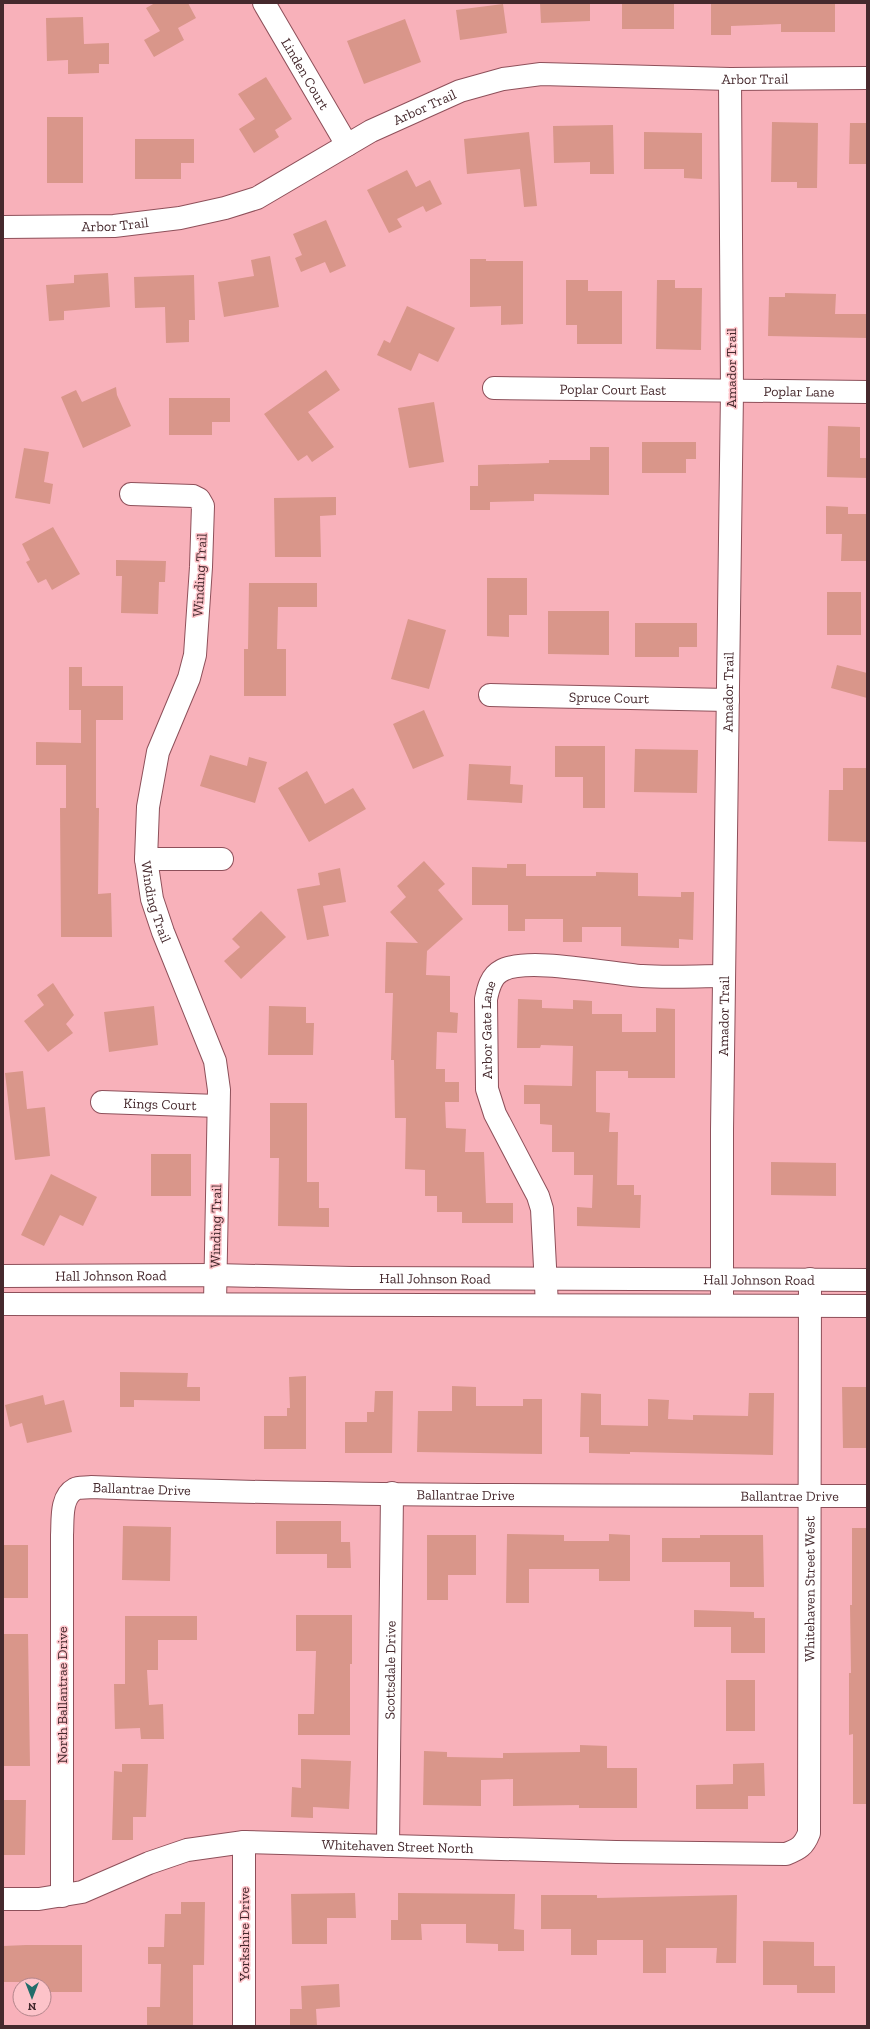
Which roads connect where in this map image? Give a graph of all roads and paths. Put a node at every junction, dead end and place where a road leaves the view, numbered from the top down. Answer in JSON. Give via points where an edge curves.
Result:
{"nodes":[{"id":1,"x":264,"y":3,"type":"edge"},
{"id":2,"x":867,"y":78,"type":"edge"},
{"id":3,"x":730,"y":79,"type":"junction"},
{"id":4,"x":347,"y":145,"type":"junction"},
{"id":5,"x":3,"y":227,"type":"edge"},
{"id":6,"x":494,"y":388,"type":"dead end"},
{"id":7,"x":732,"y":391,"type":"junction"},
{"id":8,"x":867,"y":392,"type":"edge"},
{"id":9,"x":131,"y":494,"type":"dead end"},
{"id":10,"x":490,"y":696,"type":"dead end"},
{"id":11,"x":728,"y":700,"type":"junction"},
{"id":12,"x":146,"y":859,"type":"junction"},
{"id":13,"x":222,"y":859,"type":"dead end"},
{"id":14,"x":724,"y":976,"type":"junction"},
{"id":15,"x":102,"y":1102,"type":"dead end"},
{"id":16,"x":218,"y":1106,"type":"junction"},
{"id":17,"x":214,"y":1275,"type":"junction"},
{"id":18,"x":3,"y":1276,"type":"edge"},
{"id":19,"x":546,"y":1278,"type":"junction"},
{"id":20,"x":720,"y":1278,"type":"junction"},
{"id":21,"x":810,"y":1279,"type":"junction"},
{"id":22,"x":867,"y":1280,"type":"edge"},
{"id":23,"x":215,"y":1303,"type":"junction"},
{"id":24,"x":3,"y":1304,"type":"edge"},
{"id":25,"x":546,"y":1304,"type":"junction"},
{"id":26,"x":722,"y":1305,"type":"junction"},
{"id":27,"x":810,"y":1306,"type":"junction"},
{"id":28,"x":867,"y":1306,"type":"edge"},
{"id":29,"x":392,"y":1493,"type":"junction"},
{"id":30,"x":68,"y":1496,"type":"joint"},
{"id":31,"x":809,"y":1496,"type":"junction"},
{"id":32,"x":867,"y":1496,"type":"edge"},
{"id":33,"x":244,"y":1842,"type":"junction"},
{"id":34,"x":388,"y":1846,"type":"junction"},
{"id":35,"x":800,"y":1848,"type":"joint"},
{"id":36,"x":62,"y":1896,"type":"junction"},
{"id":37,"x":3,"y":1899,"type":"edge"},
{"id":38,"x":244,"y":2026,"type":"edge"}],
"edges":[{"from":1,"to":4,"type":"street","name":"Linden Court"},
{"from":2,"to":3,"type":"street","name":"Arbor Trail"},
{"from":3,"to":4,"type":"street","name":"Arbor Trail","via":[[542,74],[503,79],[460,91],[371,131]]},
{"from":3,"to":7,"type":"street","name":"Amador Trail"},
{"from":4,"to":5,"type":"street","name":"Arbor Trail","via":[[257,198],[225,208],[180,218],[114,226]]},
{"from":6,"to":7,"type":"street","name":"Poplar Court East"},
{"from":7,"to":8,"type":"street","name":"Poplar Lane"},
{"from":7,"to":11,"type":"street","name":"Amador Trail"},
{"from":9,"to":12,"type":"street","name":"Winding Trail","via":[[193,496],[199,499],[203,506],[195,655],[189,678],[158,752],[148,807]]},
{"from":10,"to":11,"type":"street","name":"Spruce Court"},
{"from":11,"to":14,"type":"street","name":"Amador Trail"},
{"from":12,"to":13,"type":"street"},
{"from":12,"to":16,"type":"street","name":"Winding Trail","via":[[152,899],[163,932],[215,1061]]},
{"from":14,"to":19,"type":"street","name":"Arbor Gate Lane","via":[[643,976],[570,967],[515,966],[499,971],[488,987],[486,1089],[495,1114],[538,1196],[542,1209]]},
{"from":14,"to":20,"type":"street","name":"Amador Trail"},
{"from":15,"to":16,"type":"street","name":"Kings Court"},
{"from":16,"to":17,"type":"street","name":"Winding Trail"},
{"from":17,"to":18,"type":"street","name":"Hall Johnson Road"},
{"from":17,"to":19,"type":"street","name":"Hall Johnson Road"},
{"from":17,"to":23,"type":"street","name":"Winding Trail"},
{"from":19,"to":20,"type":"street","name":"Hall Johnson Road"},
{"from":19,"to":25,"type":"street","name":"Arbor Gate Lane"},
{"from":20,"to":21,"type":"street","name":"Hall Johnson Road"},
{"from":20,"to":26,"type":"street","name":"Amador Trail"},
{"from":21,"to":22,"type":"street","name":"Hall Johnson Road"},
{"from":21,"to":27,"type":"street","name":"Whitehaven Street West"},
{"from":23,"to":24,"type":"street","name":"Hall Johnson Road"},
{"from":23,"to":25,"type":"street","name":"Hall Johnson Road"},
{"from":25,"to":26,"type":"street","name":"Hall Johnson Road"},
{"from":26,"to":27,"type":"street","name":"Hall Johnson Road"},
{"from":27,"to":28,"type":"street","name":"Hall Johnson Road"},
{"from":27,"to":31,"type":"street","name":"Whitehaven Street West"},
{"from":29,"to":30,"type":"street","name":"Ballantrae Drive","via":[[214,1492],[91,1487],[75,1489]]},
{"from":29,"to":31,"type":"street","name":"Ballantrae Drive"},
{"from":29,"to":34,"type":"street","name":"Scottsdale Drive"},
{"from":30,"to":36,"type":"street","name":"North Ballantrae Drive","via":[[64,1503],[62,1534]]},
{"from":31,"to":32,"type":"street","name":"Ballantrae Drive"},
{"from":31,"to":35,"type":"street","name":"Whitehaven Street West","via":[[809,1833]]},
{"from":33,"to":34,"type":"street","name":"Whitehaven Street North"},
{"from":33,"to":36,"type":"street","name":"Whitehaven Street North","via":[[187,1850],[149,1863],[82,1892]]},
{"from":33,"to":38,"type":"street","name":"Yorkshire Drive"},
{"from":34,"to":35,"type":"street","name":"Whitehaven Street North","via":[[786,1854]]},
{"from":36,"to":37,"type":"street","name":"Whitehaven Street North"}]}
